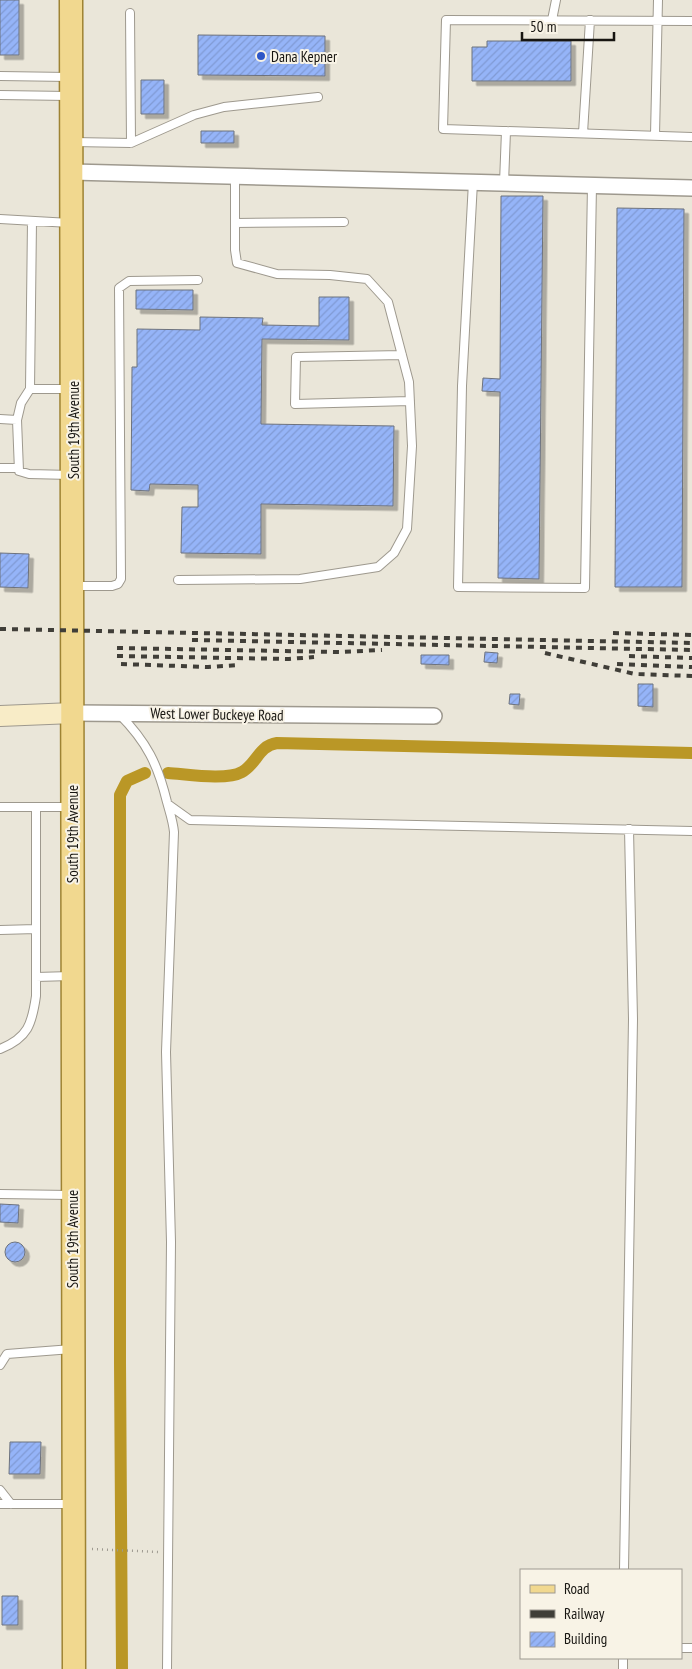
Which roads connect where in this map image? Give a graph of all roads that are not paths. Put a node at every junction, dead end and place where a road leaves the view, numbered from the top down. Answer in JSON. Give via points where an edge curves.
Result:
{"nodes":[{"id":1,"x":71,"y":0,"type":"edge"},
{"id":2,"x":556,"y":0,"type":"edge"},
{"id":3,"x":658,"y":0,"type":"edge"},
{"id":4,"x":130,"y":12,"type":"dead end"},
{"id":5,"x":552,"y":20,"type":"junction"},
{"id":6,"x":590,"y":20,"type":"junction"},
{"id":7,"x":658,"y":20,"type":"junction"},
{"id":8,"x":692,"y":21,"type":"edge"},
{"id":9,"x":0,"y":76,"type":"edge"},
{"id":10,"x":72,"y":86,"type":"junction"},
{"id":11,"x":0,"y":95,"type":"edge"},
{"id":12,"x":318,"y":97,"type":"dead end"},
{"id":13,"x":506,"y":131,"type":"junction"},
{"id":14,"x":583,"y":133,"type":"junction"},
{"id":15,"x":655,"y":135,"type":"junction"},
{"id":16,"x":692,"y":137,"type":"edge"},
{"id":17,"x":72,"y":142,"type":"junction"},
{"id":18,"x":131,"y":143,"type":"junction"},
{"id":19,"x":72,"y":172,"type":"junction"},
{"id":20,"x":235,"y":176,"type":"junction"},
{"id":21,"x":473,"y":182,"type":"junction"},
{"id":22,"x":504,"y":183,"type":"junction"},
{"id":23,"x":592,"y":185,"type":"junction"},
{"id":24,"x":692,"y":188,"type":"edge"},
{"id":25,"x":0,"y":219,"type":"edge"},
{"id":26,"x":32,"y":221,"type":"junction"},
{"id":27,"x":235,"y":222,"type":"junction"},
{"id":28,"x":344,"y":222,"type":"dead end"},
{"id":29,"x":72,"y":224,"type":"junction"},
{"id":30,"x":198,"y":280,"type":"dead end"},
{"id":31,"x":402,"y":355,"type":"junction"},
{"id":32,"x":30,"y":388,"type":"junction"},
{"id":33,"x":72,"y":389,"type":"junction"},
{"id":34,"x":410,"y":401,"type":"junction"},
{"id":35,"x":0,"y":419,"type":"edge"},
{"id":36,"x":18,"y":420,"type":"junction"},
{"id":37,"x":0,"y":468,"type":"edge"},
{"id":38,"x":17,"y":468,"type":"junction"},
{"id":39,"x":73,"y":475,"type":"junction"},
{"id":40,"x":178,"y":580,"type":"dead end"},
{"id":41,"x":73,"y":586,"type":"junction"},
{"id":42,"x":73,"y":713,"type":"junction"},
{"id":43,"x":118,"y":713,"type":"junction"},
{"id":44,"x":0,"y":716,"type":"edge"},
{"id":45,"x":434,"y":716,"type":"dead end"},
{"id":46,"x":168,"y":803,"type":"junction"},
{"id":47,"x":0,"y":807,"type":"edge"},
{"id":48,"x":36,"y":807,"type":"junction"},
{"id":49,"x":72,"y":807,"type":"junction"},
{"id":50,"x":629,"y":829,"type":"junction"},
{"id":51,"x":692,"y":831,"type":"edge"},
{"id":52,"x":36,"y":928,"type":"junction"},
{"id":53,"x":0,"y":930,"type":"edge"},
{"id":54,"x":72,"y":976,"type":"junction"},
{"id":55,"x":36,"y":977,"type":"junction"},
{"id":56,"x":0,"y":1049,"type":"edge"},
{"id":57,"x":0,"y":1194,"type":"edge"},
{"id":58,"x":72,"y":1195,"type":"junction"},
{"id":59,"x":72,"y":1349,"type":"junction"},
{"id":60,"x":0,"y":1365,"type":"edge"},
{"id":61,"x":0,"y":1490,"type":"edge"},
{"id":62,"x":0,"y":1504,"type":"edge"},
{"id":63,"x":11,"y":1504,"type":"junction"},
{"id":64,"x":73,"y":1504,"type":"junction"},
{"id":65,"x":624,"y":1569,"type":"edge"},
{"id":66,"x":74,"y":1669,"type":"edge"},
{"id":67,"x":167,"y":1669,"type":"edge"}],
"edges":[{"from":1,"to":10,"type":"main road","name":"South 19th Avenue"},
{"from":2,"to":5,"type":"lane"},
{"from":3,"to":7,"type":"lane"},
{"from":4,"to":18,"type":"lane"},
{"from":5,"to":6,"type":"lane"},
{"from":5,"to":13,"type":"lane","via":[[446,20],[443,129]]},
{"from":6,"to":7,"type":"lane"},
{"from":6,"to":14,"type":"lane"},
{"from":7,"to":8,"type":"lane"},
{"from":7,"to":15,"type":"lane"},
{"from":9,"to":10,"type":"lane"},
{"from":10,"to":11,"type":"lane"},
{"from":10,"to":17,"type":"main road","name":"South 19th Avenue"},
{"from":12,"to":18,"type":"lane","via":[[224,107]]},
{"from":13,"to":14,"type":"lane"},
{"from":13,"to":22,"type":"lane"},
{"from":14,"to":15,"type":"lane"},
{"from":15,"to":16,"type":"lane"},
{"from":17,"to":18,"type":"lane"},
{"from":17,"to":19,"type":"main road","name":"South 19th Avenue"},
{"from":19,"to":20,"type":"street"},
{"from":19,"to":29,"type":"main road","name":"South 19th Avenue"},
{"from":20,"to":21,"type":"street"},
{"from":20,"to":27,"type":"lane"},
{"from":21,"to":22,"type":"street"},
{"from":21,"to":23,"type":"lane","via":[[462,386],[458,587],[584,588]]},
{"from":22,"to":23,"type":"street"},
{"from":23,"to":24,"type":"street"},
{"from":25,"to":26,"type":"lane"},
{"from":26,"to":29,"type":"lane"},
{"from":26,"to":32,"type":"lane"},
{"from":27,"to":28,"type":"lane"},
{"from":27,"to":31,"type":"lane","via":[[237,263],[277,274],[367,279],[388,302]]},
{"from":29,"to":33,"type":"main road","name":"South 19th Avenue"},
{"from":30,"to":41,"type":"lane","via":[[129,281],[119,288],[121,579],[112,586]]},
{"from":31,"to":34,"type":"lane"},
{"from":31,"to":34,"type":"lane","via":[[296,357],[294,404]]},
{"from":32,"to":33,"type":"lane"},
{"from":32,"to":36,"type":"lane","via":[[21,403]]},
{"from":33,"to":39,"type":"main road","name":"South 19th Avenue"},
{"from":34,"to":40,"type":"lane","via":[[412,446],[406,529],[394,553],[378,567],[300,579]]},
{"from":35,"to":36,"type":"lane"},
{"from":36,"to":38,"type":"lane"},
{"from":37,"to":38,"type":"lane"},
{"from":38,"to":39,"type":"lane","via":[[29,474]]},
{"from":39,"to":41,"type":"main road","name":"South 19th Avenue"},
{"from":41,"to":42,"type":"main road","name":"South 19th Avenue"},
{"from":42,"to":43,"type":"street","name":"West Lower Buckeye Road"},
{"from":42,"to":44,"type":"main road","name":"West Lower Buckeye Road"},
{"from":42,"to":49,"type":"main road","name":"South 19th Avenue"},
{"from":43,"to":45,"type":"street","name":"West Lower Buckeye Road"},
{"from":43,"to":46,"type":"lane","via":[[146,745],[162,777]]},
{"from":46,"to":50,"type":"lane","via":[[190,820]]},
{"from":46,"to":67,"type":"lane","via":[[174,832],[166,1052],[171,1242]]},
{"from":47,"to":48,"type":"lane"},
{"from":48,"to":49,"type":"lane"},
{"from":48,"to":52,"type":"lane"},
{"from":49,"to":54,"type":"main road","name":"South 19th Avenue"},
{"from":50,"to":51,"type":"lane"},
{"from":50,"to":65,"type":"lane","via":[[633,1019]]},
{"from":52,"to":53,"type":"lane"},
{"from":52,"to":55,"type":"lane"},
{"from":54,"to":55,"type":"lane"},
{"from":54,"to":58,"type":"main road","name":"South 19th Avenue"},
{"from":55,"to":56,"type":"lane","via":[[33,1021],[19,1038]]},
{"from":57,"to":58,"type":"lane"},
{"from":58,"to":59,"type":"main road","name":"South 19th Avenue"},
{"from":59,"to":60,"type":"lane","via":[[7,1354]]},
{"from":59,"to":64,"type":"main road","name":"South 19th Avenue"},
{"from":61,"to":63,"type":"lane"},
{"from":62,"to":63,"type":"lane"},
{"from":63,"to":64,"type":"lane"},
{"from":64,"to":66,"type":"main road","name":"South 19th Avenue"}]}
